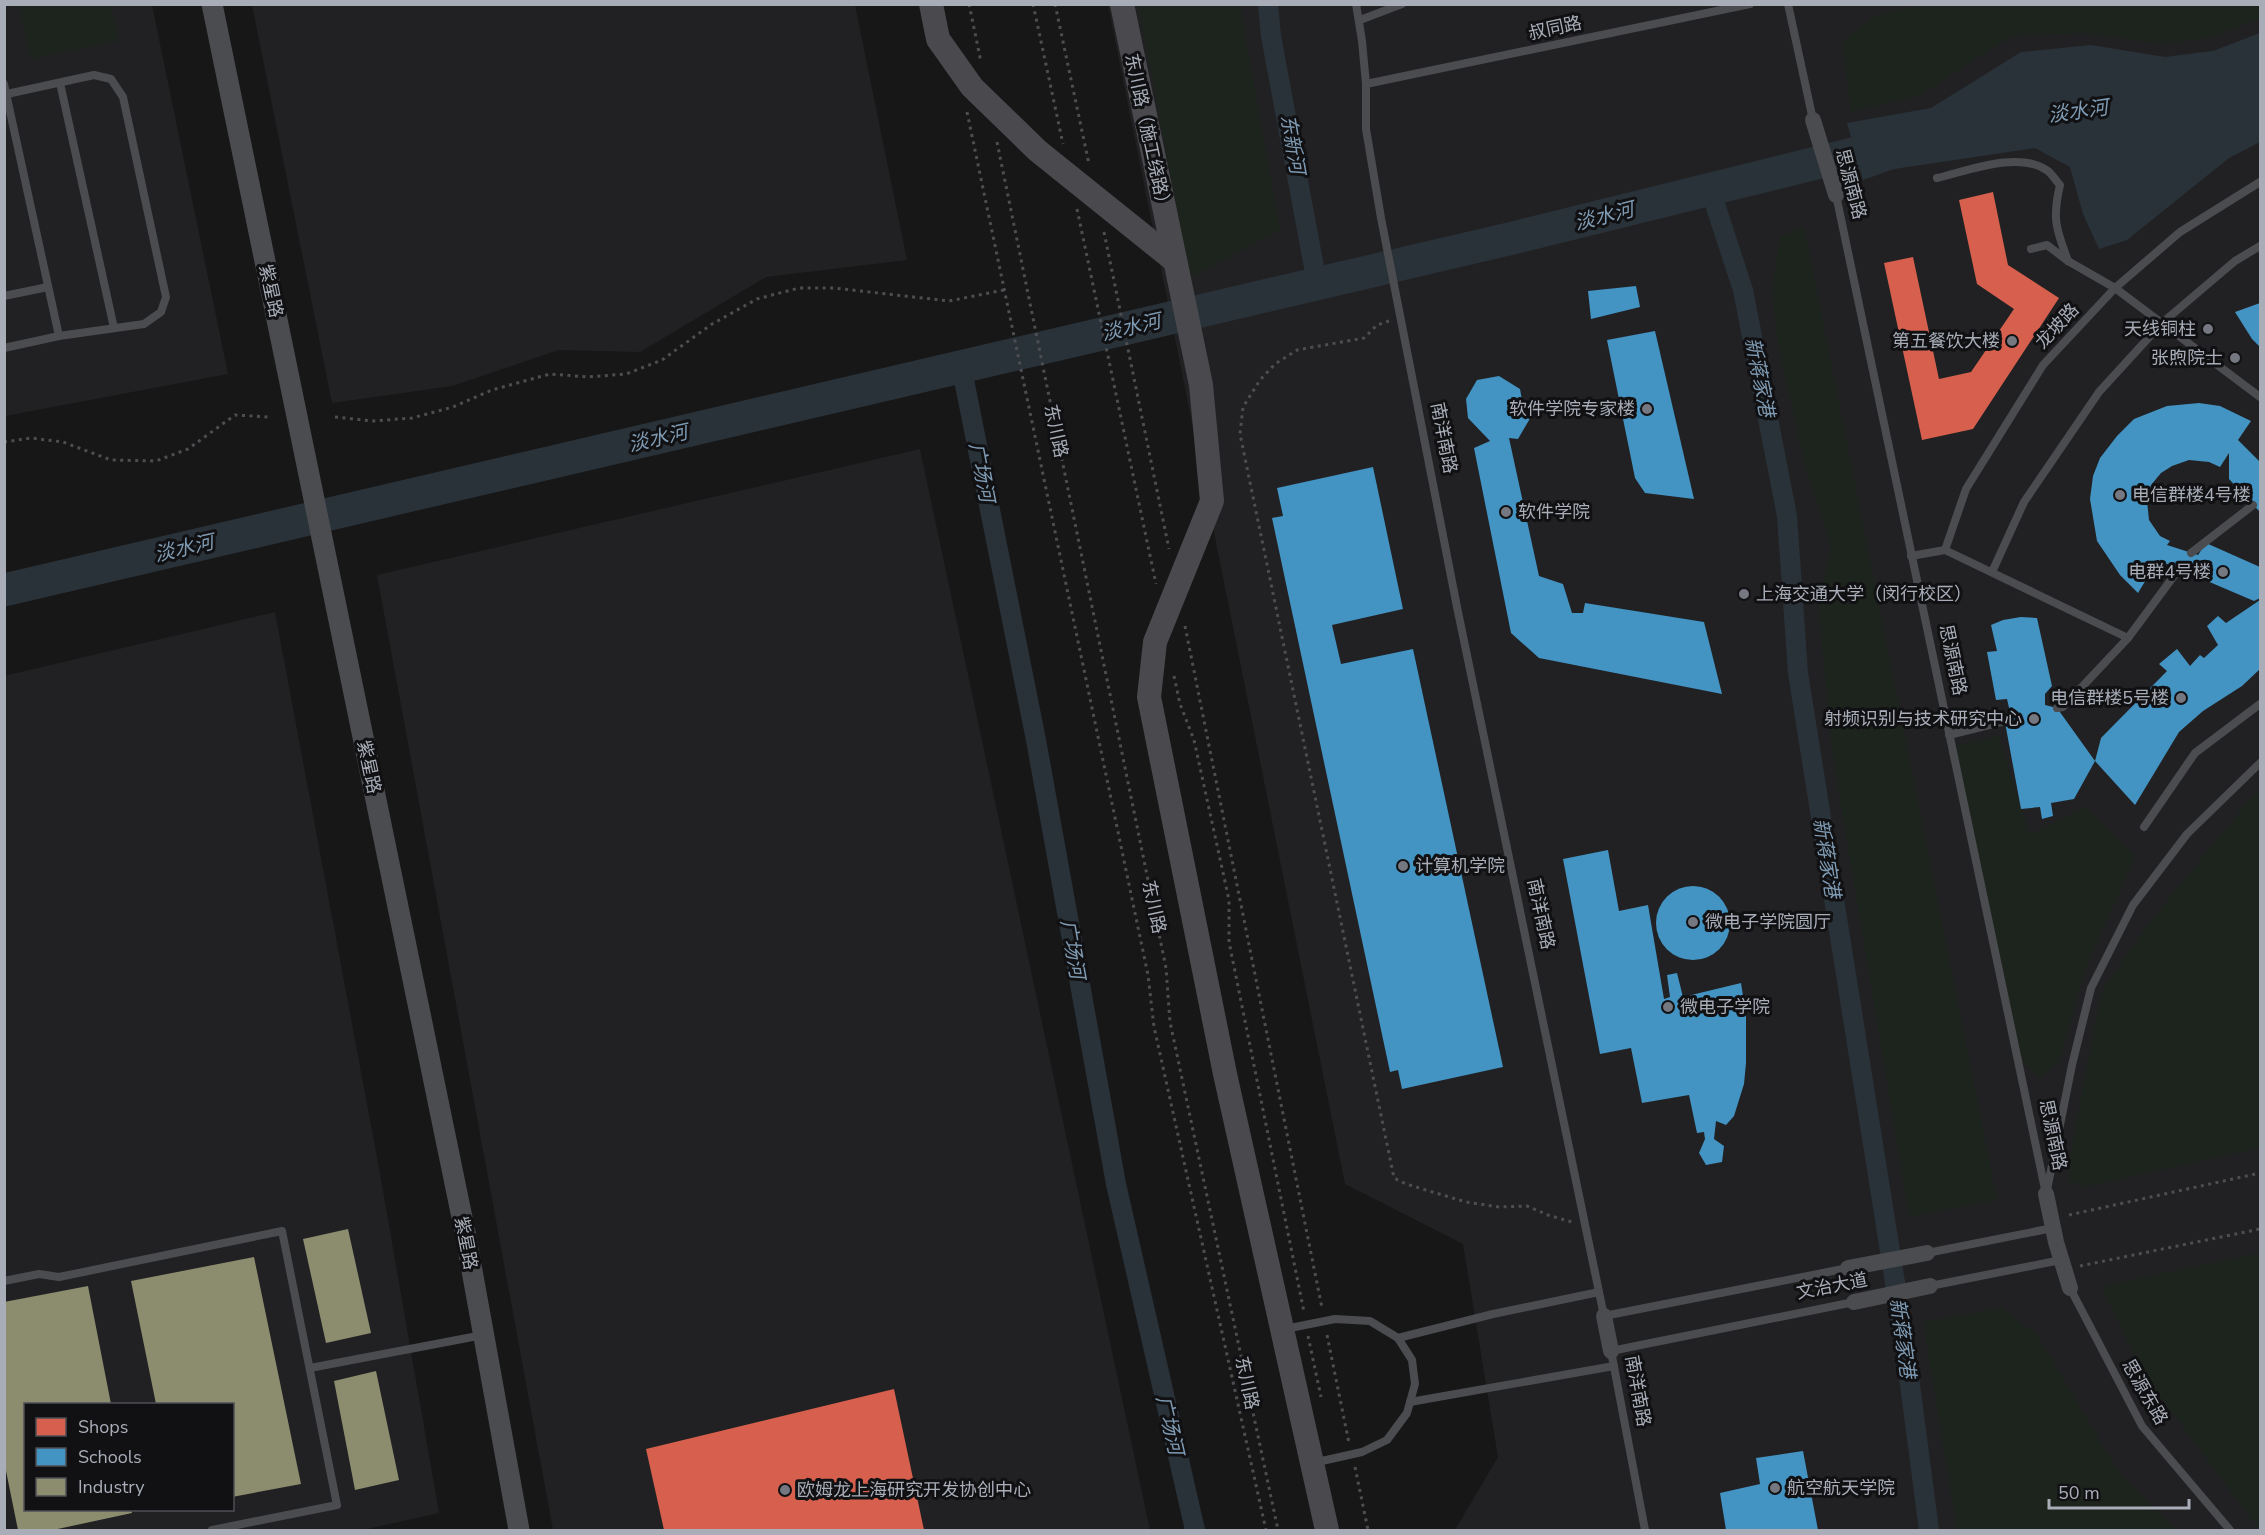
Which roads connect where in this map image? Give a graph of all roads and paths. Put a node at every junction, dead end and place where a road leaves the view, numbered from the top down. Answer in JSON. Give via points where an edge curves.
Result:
{"nodes":[{"id":1,"x":212,"y":4,"type":"edge"},
{"id":2,"x":931,"y":4,"type":"edge"},
{"id":3,"x":1033,"y":4,"type":"edge"},
{"id":4,"x":1055,"y":4,"type":"edge"},
{"id":5,"x":1122,"y":4,"type":"edge"},
{"id":6,"x":1356,"y":4,"type":"edge"},
{"id":7,"x":1402,"y":4,"type":"edge"},
{"id":8,"x":1750,"y":4,"type":"edge"},
{"id":9,"x":1788,"y":4,"type":"edge"},
{"id":10,"x":1360,"y":20,"type":"junction"},
{"id":11,"x":60,"y":83,"type":"junction"},
{"id":12,"x":4,"y":84,"type":"edge"},
{"id":13,"x":1366,"y":84,"type":"junction"},
{"id":14,"x":7,"y":94,"type":"junction"},
{"id":15,"x":966,"y":107,"type":"dead end"},
{"id":16,"x":1813,"y":120,"type":"joint"},
{"id":17,"x":1063,"y":144,"type":"dead end"},
{"id":18,"x":1089,"y":166,"type":"dead end"},
{"id":19,"x":1936,"y":178,"type":"dead end"},
{"id":20,"x":2260,"y":182,"type":"edge"},
{"id":21,"x":1836,"y":195,"type":"joint"},
{"id":22,"x":1076,"y":203,"type":"dead end"},
{"id":23,"x":1102,"y":223,"type":"dead end"},
{"id":24,"x":2260,"y":246,"type":"edge"},
{"id":25,"x":2031,"y":249,"type":"dead end"},
{"id":26,"x":1175,"y":261,"type":"junction"},
{"id":27,"x":2068,"y":261,"type":"junction"},
{"id":28,"x":1026,"y":284,"type":"dead end"},
{"id":29,"x":48,"y":287,"type":"junction"},
{"id":30,"x":2115,"y":288,"type":"junction"},
{"id":31,"x":1004,"y":290,"type":"junction"},
{"id":32,"x":4,"y":296,"type":"edge"},
{"id":33,"x":1400,"y":318,"type":"junction"},
{"id":34,"x":2162,"y":323,"type":"junction"},
{"id":35,"x":114,"y":328,"type":"junction"},
{"id":36,"x":59,"y":336,"type":"junction"},
{"id":37,"x":4,"y":348,"type":"edge"},
{"id":38,"x":1202,"y":385,"type":"joint"},
{"id":39,"x":2260,"y":397,"type":"edge"},
{"id":40,"x":268,"y":417,"type":"dead end"},
{"id":41,"x":335,"y":417,"type":"dead end"},
{"id":42,"x":4,"y":442,"type":"edge"},
{"id":43,"x":2253,"y":504,"type":"dead end"},
{"id":44,"x":1945,"y":550,"type":"junction"},
{"id":45,"x":2191,"y":553,"type":"dead end"},
{"id":46,"x":1170,"y":554,"type":"dead end"},
{"id":47,"x":1911,"y":556,"type":"junction"},
{"id":48,"x":2180,"y":569,"type":"dead end"},
{"id":49,"x":1992,"y":572,"type":"junction"},
{"id":50,"x":1156,"y":588,"type":"dead end"},
{"id":51,"x":1184,"y":623,"type":"dead end"},
{"id":52,"x":2128,"y":638,"type":"junction"},
{"id":53,"x":1173,"y":669,"type":"dead end"},
{"id":54,"x":2260,"y":704,"type":"edge"},
{"id":55,"x":2057,"y":708,"type":"dead end"},
{"id":56,"x":2005,"y":721,"type":"dead end"},
{"id":57,"x":1949,"y":735,"type":"junction"},
{"id":58,"x":2260,"y":763,"type":"edge"},
{"id":59,"x":2144,"y":827,"type":"dead end"},
{"id":60,"x":2260,"y":1173,"type":"edge"},
{"id":61,"x":2046,"y":1194,"type":"junction"},
{"id":62,"x":2052,"y":1224,"type":"junction"},
{"id":63,"x":1585,"y":1226,"type":"junction"},
{"id":64,"x":2260,"y":1229,"type":"edge"},
{"id":65,"x":1927,"y":1253,"type":"joint"},
{"id":66,"x":2062,"y":1264,"type":"junction"},
{"id":67,"x":1848,"y":1268,"type":"joint"},
{"id":68,"x":4,"y":1281,"type":"edge"},
{"id":69,"x":1930,"y":1286,"type":"joint"},
{"id":70,"x":2070,"y":1288,"type":"joint"},
{"id":71,"x":1599,"y":1292,"type":"junction"},
{"id":72,"x":1854,"y":1302,"type":"joint"},
{"id":73,"x":1604,"y":1316,"type":"junction"},
{"id":74,"x":1324,"y":1321,"type":"junction"},
{"id":75,"x":1306,"y":1324,"type":"junction"},
{"id":76,"x":1283,"y":1329,"type":"junction"},
{"id":77,"x":483,"y":1335,"type":"junction"},
{"id":78,"x":1398,"y":1338,"type":"junction"},
{"id":79,"x":1612,"y":1358,"type":"junction"},
{"id":80,"x":310,"y":1368,"type":"junction"},
{"id":81,"x":1410,"y":1402,"type":"junction"},
{"id":82,"x":1322,"y":1403,"type":"dead end"},
{"id":83,"x":1352,"y":1454,"type":"junction"},
{"id":84,"x":1312,"y":1463,"type":"junction"},
{"id":85,"x":213,"y":1530,"type":"edge"},
{"id":86,"x":519,"y":1530,"type":"edge"},
{"id":87,"x":1266,"y":1530,"type":"edge"},
{"id":88,"x":1278,"y":1530,"type":"edge"},
{"id":89,"x":1327,"y":1530,"type":"edge"},
{"id":90,"x":1368,"y":1530,"type":"edge"},
{"id":91,"x":1645,"y":1530,"type":"edge"},
{"id":92,"x":2230,"y":1530,"type":"edge"}],
"edges":[{"from":1,"to":77,"type":"street","name":"紫星路"},
{"from":2,"to":26,"type":"main road","via":[[938,39],[972,87],[1038,151]]},
{"from":3,"to":17,"type":"path"},
{"from":4,"to":18,"type":"path"},
{"from":5,"to":26,"type":"main road","name":"东川路（施工绕路）"},
{"from":6,"to":10,"type":"lane"},
{"from":7,"to":10,"type":"lane"},
{"from":8,"to":13,"type":"lane","name":"叔同路"},
{"from":9,"to":16,"type":"lane","name":"思源南路"},
{"from":10,"to":13,"type":"lane"},
{"from":11,"to":14,"type":"lane"},
{"from":11,"to":35,"type":"lane"},
{"from":11,"to":35,"type":"lane","via":[[94,75],[111,79],[123,97],[166,297],[161,312],[144,324]]},
{"from":12,"to":14,"type":"lane"},
{"from":13,"to":33,"type":"lane","name":"南洋南路","via":[[1366,129]]},
{"from":14,"to":29,"type":"lane"},
{"from":15,"to":31,"type":"path"},
{"from":16,"to":21,"type":"street","name":"思源南路"},
{"from":19,"to":27,"type":"lane","via":[[2005,162],[2027,162],[2048,170],[2060,185],[2056,228]]},
{"from":20,"to":30,"type":"lane","name":"龙坡路","via":[[2180,232]]},
{"from":21,"to":47,"type":"lane","name":"思源南路"},
{"from":22,"to":50,"type":"path"},
{"from":23,"to":46,"type":"path"},
{"from":24,"to":34,"type":"lane","via":[[2235,261]]},
{"from":25,"to":27,"type":"lane","via":[[2048,245]]},
{"from":26,"to":38,"type":"main road","name":"东川路（施工绕路）"},
{"from":27,"to":30,"type":"lane"},
{"from":28,"to":88,"type":"path","name":"东川路","via":[[1166,968],[1170,1022]]},
{"from":29,"to":32,"type":"lane"},
{"from":29,"to":36,"type":"lane"},
{"from":30,"to":34,"type":"lane"},
{"from":30,"to":44,"type":"lane","name":"龙坡路","via":[[2043,365],[1966,489]]},
{"from":31,"to":41,"type":"path","via":[[949,301],[834,288],[799,288],[757,299],[712,324],[662,360],[626,374],[550,374],[412,418],[373,421]]},
{"from":31,"to":87,"type":"path","via":[[1148,975],[1154,1027]]},
{"from":33,"to":63,"type":"lane","name":"南洋南路"},
{"from":33,"to":63,"type":"path","via":[[1377,325],[1364,338],[1297,350],[1275,364],[1243,407],[1240,434],[1394,1178],[1466,1202],[1527,1206]]},
{"from":34,"to":39,"type":"lane"},
{"from":34,"to":49,"type":"lane","via":[[2099,392],[2024,502]]},
{"from":35,"to":36,"type":"lane"},
{"from":36,"to":37,"type":"lane"},
{"from":38,"to":76,"type":"main road","name":"东川路","via":[[1212,501],[1155,642],[1149,698]]},
{"from":40,"to":42,"type":"path","via":[[235,415],[188,449],[156,460],[111,460],[63,442],[31,438]]},
{"from":43,"to":45,"type":"lane"},
{"from":44,"to":47,"type":"lane"},
{"from":44,"to":49,"type":"lane"},
{"from":47,"to":57,"type":"lane","name":"思源南路"},
{"from":48,"to":52,"type":"lane"},
{"from":49,"to":52,"type":"lane"},
{"from":51,"to":74,"type":"path"},
{"from":52,"to":55,"type":"lane"},
{"from":53,"to":75,"type":"path","via":[[1180,704],[1194,740],[1229,900],[1229,942]]},
{"from":54,"to":59,"type":"lane","via":[[2195,753]]},
{"from":56,"to":57,"type":"lane"},
{"from":57,"to":61,"type":"lane","name":"思源南路"},
{"from":58,"to":61,"type":"lane","via":[[2187,834],[2133,905],[2091,988]]},
{"from":60,"to":62,"type":"path"},
{"from":61,"to":62,"type":"street","name":"思源南路"},
{"from":62,"to":65,"type":"lane","name":"文治大道"},
{"from":62,"to":66,"type":"street","name":"思源南路"},
{"from":63,"to":71,"type":"lane","name":"南洋南路"},
{"from":64,"to":66,"type":"path"},
{"from":65,"to":67,"type":"street","name":"文治大道"},
{"from":66,"to":69,"type":"lane","name":"文治大道"},
{"from":66,"to":70,"type":"street","name":"思源南路"},
{"from":67,"to":73,"type":"lane","name":"文治大道"},
{"from":68,"to":80,"type":"lane","via":[[39,1274],[59,1277],[282,1232]]},
{"from":69,"to":72,"type":"street","name":"文治大道"},
{"from":70,"to":92,"type":"lane","name":"思源东路","via":[[2142,1426]]},
{"from":71,"to":73,"type":"lane","name":"南洋南路"},
{"from":71,"to":78,"type":"lane"},
{"from":72,"to":79,"type":"lane","name":"文治大道"},
{"from":73,"to":79,"type":"street","name":"南洋南路"},
{"from":74,"to":75,"type":"lane"},
{"from":74,"to":78,"type":"lane","via":[[1370,1321]]},
{"from":74,"to":83,"type":"path"},
{"from":75,"to":76,"type":"lane"},
{"from":75,"to":82,"type":"path"},
{"from":76,"to":84,"type":"main road","name":"东川路"},
{"from":77,"to":80,"type":"lane"},
{"from":77,"to":86,"type":"street","name":"紫星路"},
{"from":78,"to":81,"type":"lane","via":[[1412,1360],[1414,1384]]},
{"from":79,"to":81,"type":"lane","name":"文治大道"},
{"from":79,"to":91,"type":"lane","name":"南洋南路"},
{"from":80,"to":85,"type":"lane","via":[[337,1505]]},
{"from":81,"to":83,"type":"lane","via":[[1407,1413],[1387,1440]]},
{"from":83,"to":84,"type":"lane"},
{"from":83,"to":90,"type":"path"},
{"from":84,"to":89,"type":"main road","name":"东川路"}]}
